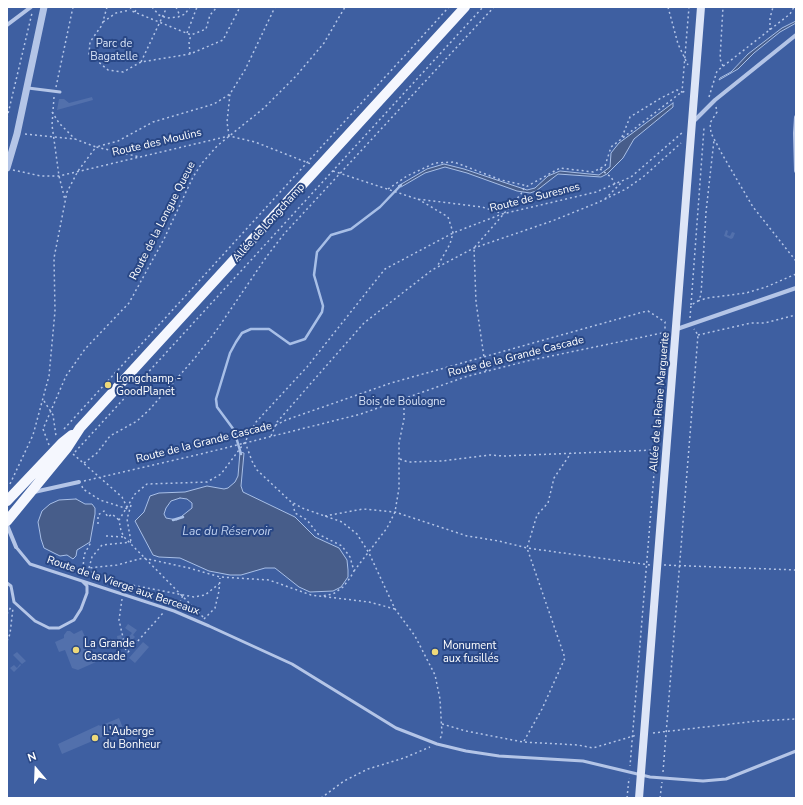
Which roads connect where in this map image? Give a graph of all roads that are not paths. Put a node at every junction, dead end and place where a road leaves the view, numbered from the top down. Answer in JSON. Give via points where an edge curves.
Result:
{"nodes":[{"id":1,"x":31,"y":7,"type":"edge"},
{"id":2,"x":44,"y":7,"type":"edge"},
{"id":3,"x":465,"y":7,"type":"edge"},
{"id":4,"x":701,"y":7,"type":"edge"},
{"id":5,"x":7,"y":25,"type":"edge"},
{"id":6,"x":796,"y":35,"type":"edge"},
{"id":7,"x":27,"y":88,"type":"junction"},
{"id":8,"x":60,"y":92,"type":"dead end"},
{"id":9,"x":796,"y":117,"type":"edge"},
{"id":10,"x":693,"y":122,"type":"junction"},
{"id":11,"x":9,"y":154,"type":"edge"},
{"id":12,"x":7,"y":169,"type":"edge"},
{"id":13,"x":796,"y":171,"type":"edge"},
{"id":14,"x":796,"y":288,"type":"edge"},
{"id":15,"x":676,"y":329,"type":"junction"},
{"id":16,"x":80,"y":428,"type":"junction"},
{"id":17,"x":80,"y":482,"type":"road end"},
{"id":18,"x":30,"y":493,"type":"junction"},
{"id":19,"x":7,"y":501,"type":"edge"},
{"id":20,"x":7,"y":521,"type":"edge"},
{"id":21,"x":7,"y":525,"type":"edge"},
{"id":22,"x":16,"y":547,"type":"joint"},
{"id":23,"x":81,"y":580,"type":"junction"},
{"id":24,"x":7,"y":583,"type":"edge"},
{"id":25,"x":796,"y":751,"type":"edge"},
{"id":26,"x":640,"y":774,"type":"junction"},
{"id":27,"x":639,"y":798,"type":"edge"}],
"edges":[{"from":1,"to":5,"type":"street"},
{"from":2,"to":7,"type":"street"},
{"from":3,"to":16,"type":"main road","name":"Allée de Longchamp"},
{"from":4,"to":10,"type":"main road","name":"Allée de la Reine Marguerite"},
{"from":6,"to":10,"type":"street","via":[[709,105]]},
{"from":7,"to":8,"type":"lane"},
{"from":7,"to":11,"type":"street","via":[[17,134]]},
{"from":9,"to":13,"type":"street"},
{"from":10,"to":15,"type":"main road","name":"Allée de la Reine Marguerite"},
{"from":11,"to":12,"type":"street"},
{"from":14,"to":15,"type":"street"},
{"from":15,"to":26,"type":"main road","name":"Allée de la Reine Marguerite"},
{"from":16,"to":18,"type":"main road","name":"Allée de Longchamp"},
{"from":16,"to":19,"type":"main road","name":"Allée de Longchamp","via":[[62,443]]},
{"from":17,"to":18,"type":"street"},
{"from":18,"to":20,"type":"main road","name":"Allée de Longchamp"},
{"from":21,"to":22,"type":"street"},
{"from":22,"to":23,"type":"lane","name":"Route de la Vierge aux Berceaux","via":[[30,564]]},
{"from":23,"to":24,"type":"lane","via":[[87,586],[81,609],[74,620],[59,628],[50,628],[35,621],[14,602]]},
{"from":23,"to":26,"type":"lane","name":"Route de la Vierge aux Berceaux","via":[[176,612],[292,664],[396,728],[437,744],[492,755],[583,761]]},
{"from":25,"to":26,"type":"lane","name":"Route de la Vierge aux Berceaux","via":[[726,779],[702,781]]},
{"from":26,"to":27,"type":"main road","name":"Allée de la Reine Marguerite"}]}
